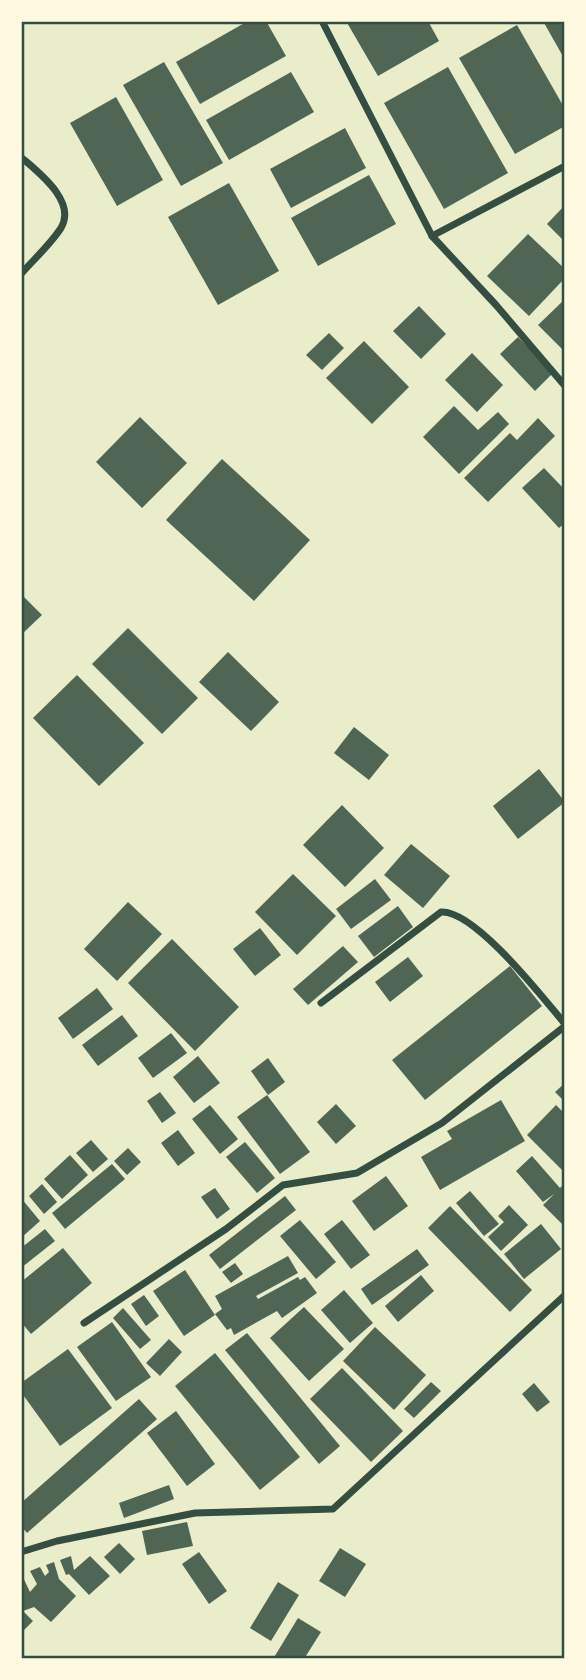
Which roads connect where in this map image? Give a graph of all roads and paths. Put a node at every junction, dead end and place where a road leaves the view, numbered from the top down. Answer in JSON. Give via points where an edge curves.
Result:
{"nodes":[{"id":1,"x":322,"y":21,"type":"edge"},
{"id":2,"x":21,"y":157,"type":"edge"},
{"id":3,"x":565,"y":166,"type":"edge"},
{"id":4,"x":432,"y":236,"type":"junction"},
{"id":5,"x":21,"y":274,"type":"edge"},
{"id":6,"x":565,"y":386,"type":"edge"},
{"id":7,"x":321,"y":1003,"type":"dead end"},
{"id":8,"x":565,"y":1025,"type":"edge"},
{"id":9,"x":565,"y":1295,"type":"edge"},
{"id":10,"x":84,"y":1323,"type":"dead end"},
{"id":11,"x":21,"y":1552,"type":"edge"}],
"edges":[{"from":1,"to":4,"type":"street"},
{"from":2,"to":5,"type":"street","via":[[51,185],[64,206],[62,226]]},
{"from":3,"to":4,"type":"street"},
{"from":4,"to":6,"type":"street"},
{"from":7,"to":8,"type":"street","via":[[442,912],[450,911],[507,957]]},
{"from":8,"to":10,"type":"street","via":[[442,1123],[357,1173],[284,1185]]},
{"from":9,"to":11,"type":"street","via":[[333,1509],[195,1513]]}]}
